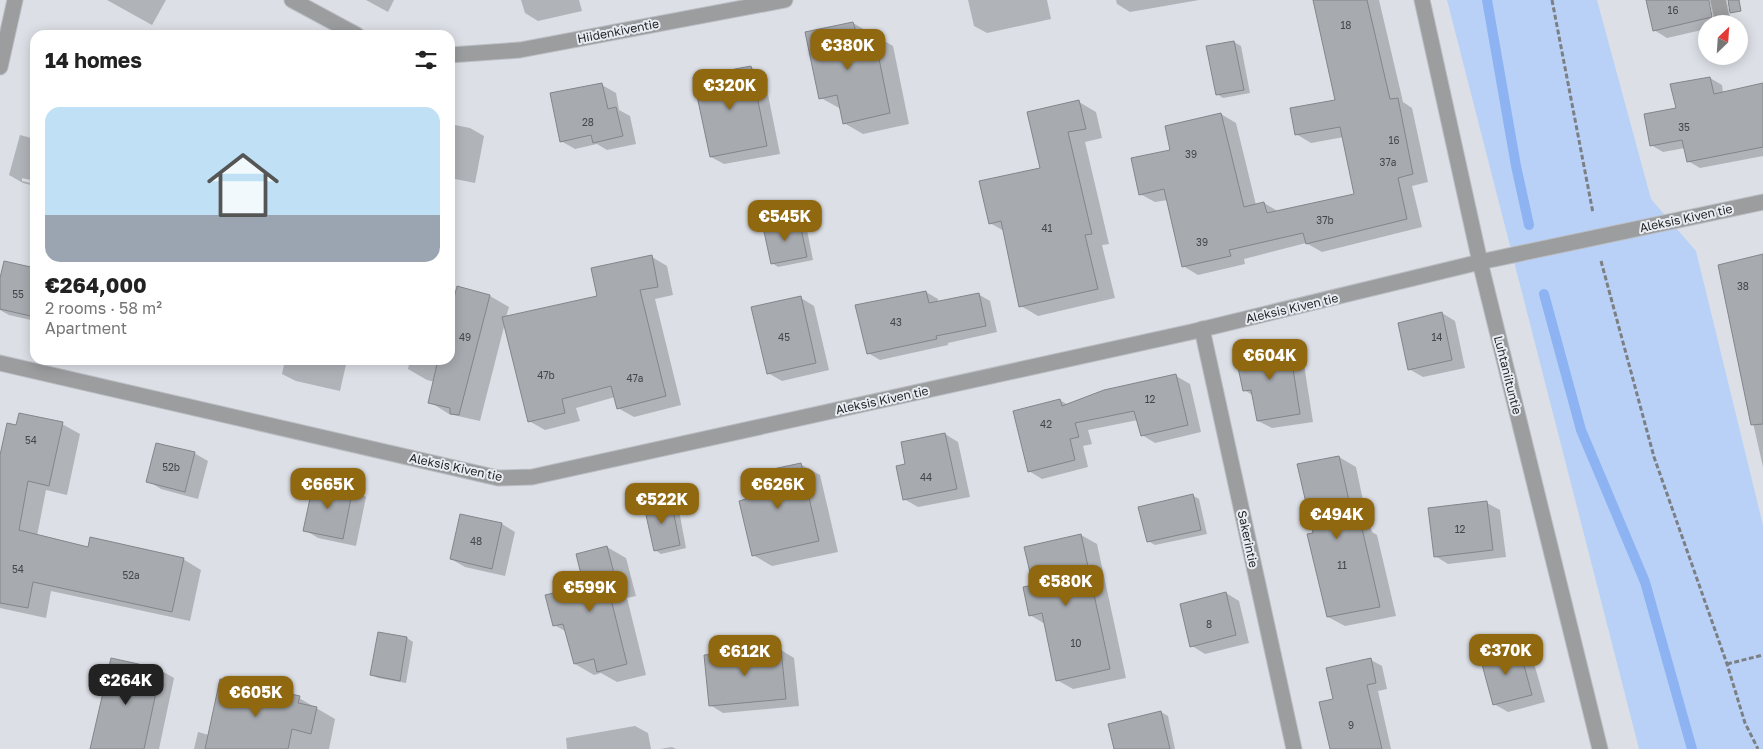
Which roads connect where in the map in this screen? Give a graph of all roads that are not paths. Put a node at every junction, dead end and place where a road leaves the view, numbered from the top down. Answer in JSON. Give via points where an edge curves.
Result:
{"nodes":[{"id":1,"x":15,"y":0,"type":"edge"},
{"id":2,"x":292,"y":0,"type":"edge"},
{"id":3,"x":785,"y":0,"type":"edge"},
{"id":4,"x":1422,"y":0,"type":"edge"},
{"id":5,"x":1718,"y":0,"type":"edge"},
{"id":6,"x":1721,"y":15,"type":"edge"},
{"id":7,"x":348,"y":30,"type":"edge"},
{"id":8,"x":455,"y":56,"type":"edge"},
{"id":9,"x":0,"y":67,"type":"edge"},
{"id":10,"x":1763,"y":202,"type":"edge"},
{"id":11,"x":1480,"y":262,"type":"junction"},
{"id":12,"x":1202,"y":329,"type":"junction"},
{"id":13,"x":0,"y":363,"type":"edge"},
{"id":14,"x":1294,"y":749,"type":"edge"},
{"id":15,"x":1600,"y":749,"type":"edge"}],
"edges":[{"from":1,"to":9,"type":"street"},
{"from":2,"to":7,"type":"street"},
{"from":3,"to":8,"type":"street","name":"Hiidenkiventie","via":[[520,50]]},
{"from":4,"to":11,"type":"street","name":"Luhtaniituntie"},
{"from":5,"to":6,"type":"street"},
{"from":10,"to":11,"type":"street","name":"Aleksis Kiven tie"},
{"from":11,"to":12,"type":"street","name":"Aleksis Kiven tie"},
{"from":11,"to":15,"type":"street","name":"Luhtaniituntie"},
{"from":12,"to":13,"type":"street","name":"Aleksis Kiven tie","via":[[548,474],[498,478]]},
{"from":12,"to":14,"type":"street","name":"Sakerintie"}]}
